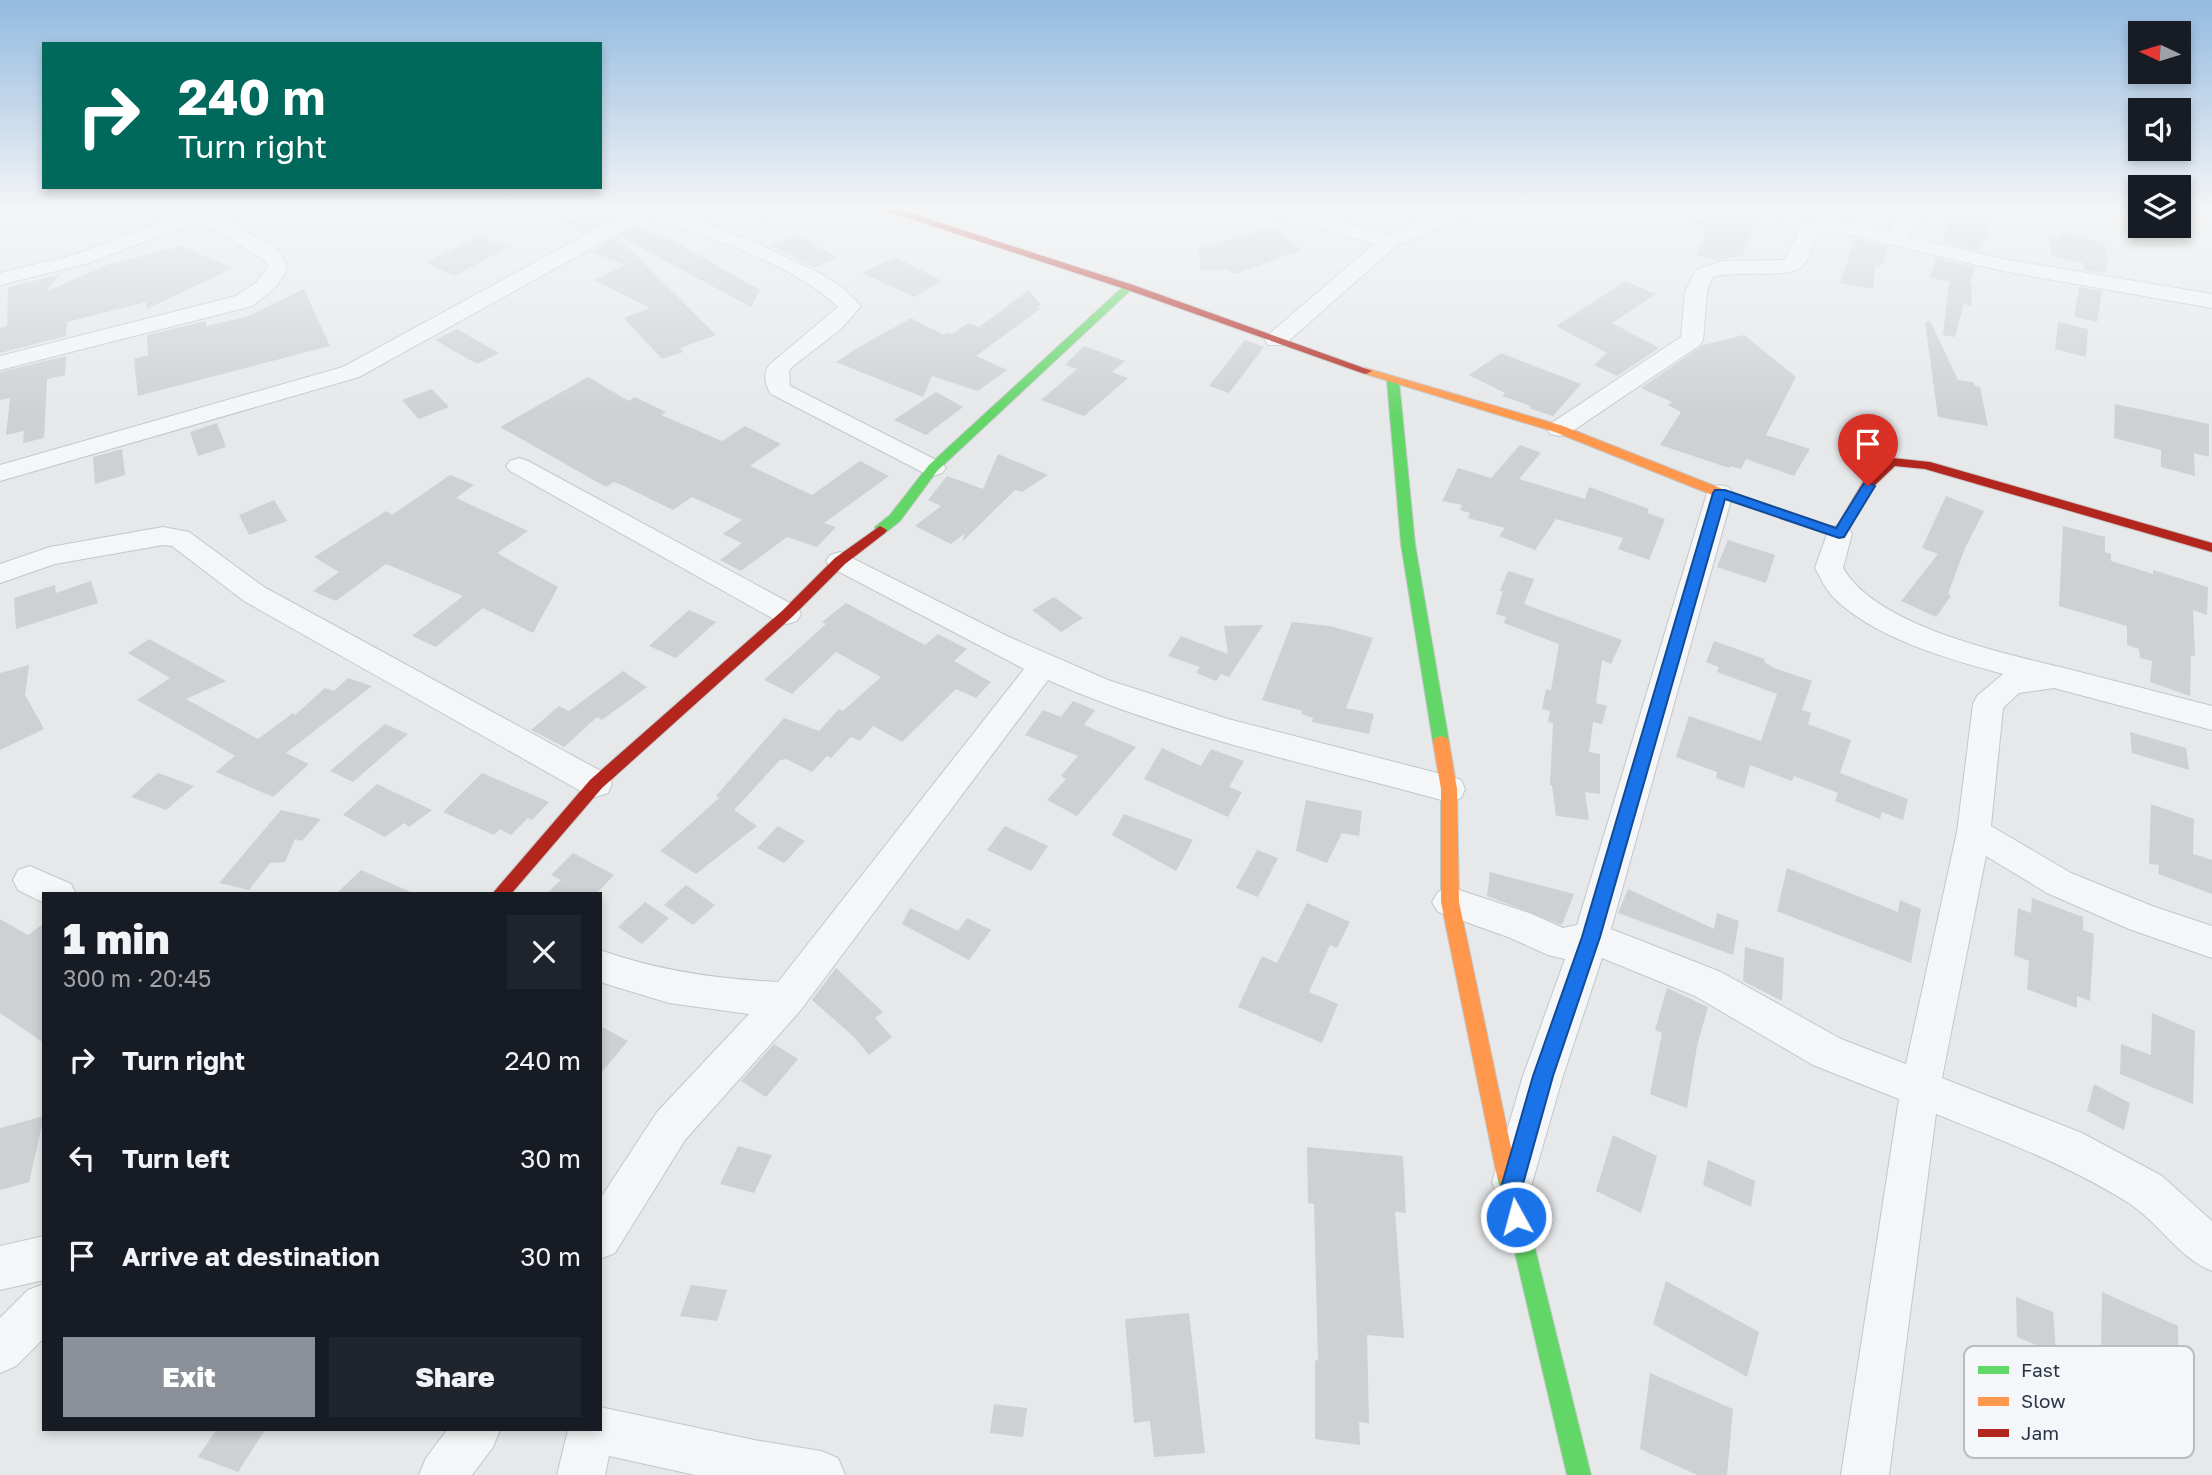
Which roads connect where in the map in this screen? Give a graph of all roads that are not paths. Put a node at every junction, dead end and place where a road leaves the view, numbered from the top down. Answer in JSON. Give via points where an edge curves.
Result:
{"nodes":[{"id":1,"x":273,"y":278,"type":"edge"},
{"id":2,"x":524,"y":278,"type":"edge"},
{"id":3,"x":815,"y":278,"type":"edge"},
{"id":4,"x":1100,"y":278,"type":"edge"},
{"id":5,"x":1348,"y":278,"type":"edge"},
{"id":6,"x":1702,"y":278,"type":"edge"},
{"id":7,"x":2078,"y":278,"type":"edge"},
{"id":8,"x":1129,"y":287,"type":"junction"},
{"id":9,"x":2212,"y":301,"type":"edge"},
{"id":10,"x":1276,"y":340,"type":"junction"},
{"id":11,"x":0,"y":363,"type":"edge"},
{"id":12,"x":1393,"y":381,"type":"junction"},
{"id":13,"x":1559,"y":429,"type":"junction"},
{"id":14,"x":519,"y":466,"type":"dead end"},
{"id":15,"x":933,"y":468,"type":"junction"},
{"id":16,"x":0,"y":473,"type":"edge"},
{"id":17,"x":1720,"y":493,"type":"junction"},
{"id":18,"x":1839,"y":534,"type":"junction"},
{"id":19,"x":2212,"y":548,"type":"edge"},
{"id":20,"x":840,"y":561,"type":"junction"},
{"id":21,"x":0,"y":574,"type":"edge"},
{"id":22,"x":787,"y":614,"type":"junction"},
{"id":23,"x":1948,"y":649,"type":"junction"},
{"id":24,"x":1044,"y":665,"type":"junction"},
{"id":25,"x":2053,"y":677,"type":"junction"},
{"id":26,"x":1988,"y":704,"type":"junction"},
{"id":27,"x":2212,"y":718,"type":"edge"},
{"id":28,"x":596,"y":784,"type":"junction"},
{"id":29,"x":1450,"y":789,"type":"junction"},
{"id":30,"x":1974,"y":832,"type":"junction"},
{"id":31,"x":503,"y":892,"type":"edge"},
{"id":32,"x":1450,"y":902,"type":"junction"},
{"id":33,"x":1591,"y":937,"type":"junction"},
{"id":34,"x":2212,"y":942,"type":"edge"},
{"id":35,"x":602,"y":967,"type":"edge"},
{"id":36,"x":787,"y":999,"type":"junction"},
{"id":37,"x":1920,"y":1088,"type":"junction"},
{"id":38,"x":1510,"y":1191,"type":"junction"},
{"id":39,"x":602,"y":1235,"type":"edge"},
{"id":40,"x":2212,"y":1250,"type":"edge"},
{"id":41,"x":42,"y":1258,"type":"edge"},
{"id":42,"x":0,"y":1268,"type":"edge"},
{"id":43,"x":42,"y":1308,"type":"edge"},
{"id":44,"x":0,"y":1350,"type":"edge"},
{"id":45,"x":475,"y":1431,"type":"edge"},
{"id":46,"x":593,"y":1431,"type":"edge"},
{"id":47,"x":598,"y":1431,"type":"edge"},
{"id":48,"x":443,"y":1475,"type":"edge"},
{"id":49,"x":581,"y":1475,"type":"edge"},
{"id":50,"x":821,"y":1475,"type":"edge"},
{"id":51,"x":1580,"y":1475,"type":"edge"},
{"id":52,"x":1865,"y":1475,"type":"edge"}],
"edges":[{"from":1,"to":11,"type":"street","via":[[244,301]]},
{"from":2,"to":16,"type":"street","via":[[352,372]]},
{"from":3,"to":15,"type":"street","via":[[850,306],[841,320],[788,356],[776,370],[779,388]]},
{"from":4,"to":8,"type":"street"},
{"from":5,"to":10,"type":"street"},
{"from":6,"to":13,"type":"street","via":[[1696,292],[1692,340]]},
{"from":7,"to":9,"type":"street"},
{"from":8,"to":10,"type":"street"},
{"from":8,"to":15,"type":"street"},
{"from":10,"to":12,"type":"street"},
{"from":12,"to":13,"type":"street"},
{"from":12,"to":29,"type":"street","via":[[1408,544]]},
{"from":13,"to":17,"type":"street"},
{"from":14,"to":22,"type":"street"},
{"from":15,"to":20,"type":"street","via":[[895,518]]},
{"from":17,"to":18,"type":"street"},
{"from":17,"to":33,"type":"street"},
{"from":18,"to":19,"type":"street","via":[[1878,472],[1893,462],[1926,465]]},
{"from":18,"to":23,"type":"street","via":[[1829,568],[1840,587],[1865,609]]},
{"from":20,"to":22,"type":"street"},
{"from":20,"to":24,"type":"street"},
{"from":21,"to":28,"type":"street","via":[[50,556],[163,536],[179,538],[254,594]]},
{"from":22,"to":28,"type":"street"},
{"from":23,"to":25,"type":"street"},
{"from":23,"to":26,"type":"street"},
{"from":24,"to":29,"type":"street","via":[[1226,733]]},
{"from":24,"to":36,"type":"street"},
{"from":25,"to":26,"type":"street","via":[[2010,683]]},
{"from":25,"to":27,"type":"street"},
{"from":26,"to":30,"type":"street"},
{"from":28,"to":31,"type":"street"},
{"from":29,"to":32,"type":"street"},
{"from":30,"to":34,"type":"street","via":[[2059,883]]},
{"from":30,"to":37,"type":"street"},
{"from":32,"to":33,"type":"street","via":[[1561,943]]},
{"from":32,"to":38,"type":"street"},
{"from":33,"to":37,"type":"street","via":[[1708,984],[1827,1052]]},
{"from":33,"to":38,"type":"street"},
{"from":35,"to":36,"type":"street","via":[[631,978],[719,996]]},
{"from":36,"to":39,"type":"street","via":[[671,1126]]},
{"from":37,"to":40,"type":"street","via":[[2068,1147],[2147,1191]]},
{"from":37,"to":52,"type":"street"},
{"from":38,"to":51,"type":"street"},
{"from":41,"to":42,"type":"street"},
{"from":43,"to":44,"type":"street"},
{"from":45,"to":48,"type":"street"},
{"from":46,"to":49,"type":"street"},
{"from":47,"to":50,"type":"street"}]}
